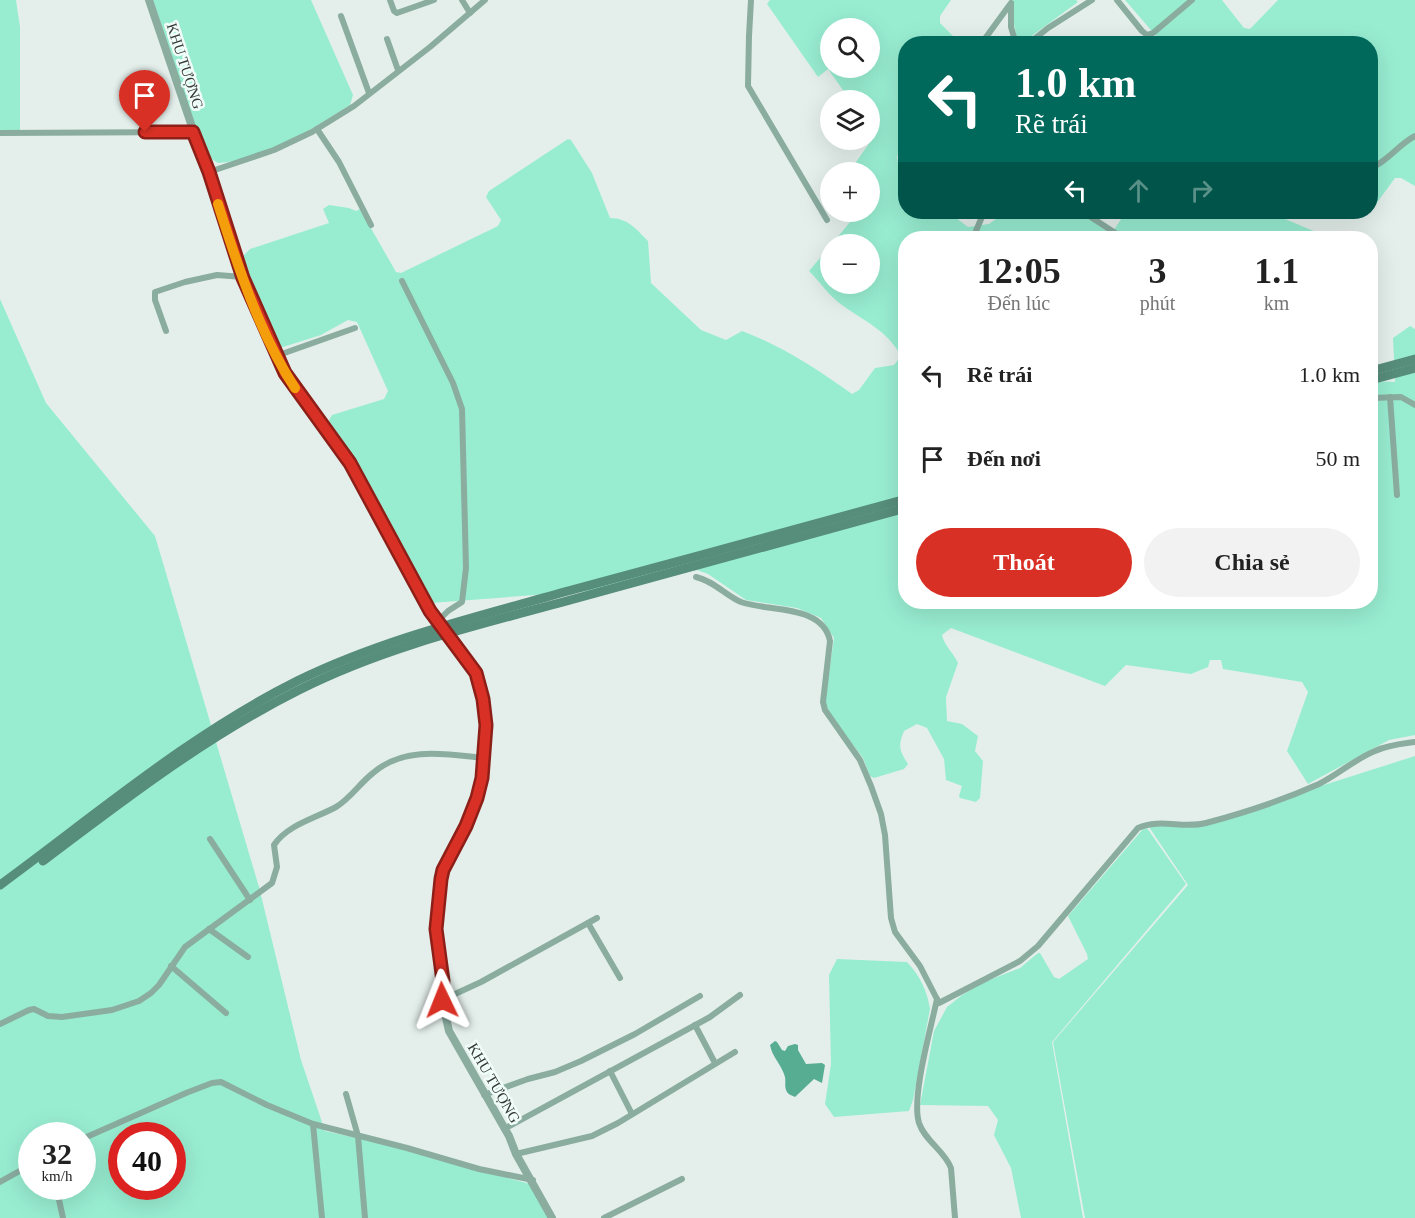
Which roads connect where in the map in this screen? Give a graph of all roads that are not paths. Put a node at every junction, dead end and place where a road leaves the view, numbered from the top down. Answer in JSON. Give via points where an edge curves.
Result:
{"nodes":[{"id":1,"x":149,"y":0,"type":"edge"},
{"id":2,"x":390,"y":0,"type":"edge"},
{"id":3,"x":434,"y":0,"type":"edge"},
{"id":4,"x":462,"y":0,"type":"edge"},
{"id":5,"x":485,"y":0,"type":"edge"},
{"id":6,"x":752,"y":0,"type":"edge"},
{"id":7,"x":1092,"y":0,"type":"edge"},
{"id":8,"x":1117,"y":0,"type":"edge"},
{"id":9,"x":1192,"y":0,"type":"edge"},
{"id":10,"x":1011,"y":2,"type":"edge"},
{"id":11,"x":470,"y":13,"type":"junction"},
{"id":12,"x":341,"y":16,"type":"dead end"},
{"id":13,"x":987,"y":36,"type":"edge"},
{"id":14,"x":1014,"y":36,"type":"edge"},
{"id":15,"x":1038,"y":36,"type":"edge"},
{"id":16,"x":387,"y":39,"type":"dead end"},
{"id":17,"x":398,"y":70,"type":"junction"},
{"id":18,"x":369,"y":93,"type":"junction"},
{"id":19,"x":317,"y":129,"type":"junction"},
{"id":20,"x":193,"y":132,"type":"junction"},
{"id":21,"x":0,"y":133,"type":"edge"},
{"id":22,"x":1415,"y":135,"type":"edge"},
{"id":23,"x":1378,"y":165,"type":"edge"},
{"id":24,"x":209,"y":172,"type":"junction"},
{"id":25,"x":820,"y":208,"type":"edge"},
{"id":26,"x":1094,"y":219,"type":"edge"},
{"id":27,"x":371,"y":225,"type":"dead end"},
{"id":28,"x":1112,"y":231,"type":"edge"},
{"id":29,"x":243,"y":278,"type":"junction"},
{"id":30,"x":402,"y":280,"type":"dead end"},
{"id":31,"x":355,"y":328,"type":"dead end"},
{"id":32,"x":166,"y":331,"type":"dead end"},
{"id":33,"x":276,"y":356,"type":"junction"},
{"id":34,"x":1415,"y":359,"type":"edge"},
{"id":35,"x":1415,"y":368,"type":"edge"},
{"id":36,"x":1378,"y":369,"type":"edge"},
{"id":37,"x":1378,"y":378,"type":"edge"},
{"id":38,"x":1390,"y":397,"type":"junction"},
{"id":39,"x":1378,"y":398,"type":"edge"},
{"id":40,"x":1415,"y":405,"type":"edge"},
{"id":41,"x":1397,"y":495,"type":"dead end"},
{"id":42,"x":898,"y":501,"type":"edge"},
{"id":43,"x":898,"y":510,"type":"edge"},
{"id":44,"x":696,"y":577,"type":"dead end"},
{"id":45,"x":442,"y":627,"type":"junction"},
{"id":46,"x":1415,"y":742,"type":"edge"},
{"id":47,"x":483,"y":758,"type":"junction"},
{"id":48,"x":210,"y":839,"type":"dead end"},
{"id":49,"x":0,"y":885,"type":"edge"},
{"id":50,"x":0,"y":892,"type":"edge"},
{"id":51,"x":250,"y":900,"type":"junction"},
{"id":52,"x":597,"y":918,"type":"dead end"},
{"id":53,"x":588,"y":923,"type":"junction"},
{"id":54,"x":209,"y":929,"type":"junction"},
{"id":55,"x":249,"y":957,"type":"dead end"},
{"id":56,"x":171,"y":966,"type":"junction"},
{"id":57,"x":620,"y":978,"type":"dead end"},
{"id":58,"x":740,"y":995,"type":"dead end"},
{"id":59,"x":700,"y":996,"type":"dead end"},
{"id":60,"x":937,"y":999,"type":"junction"},
{"id":61,"x":442,"y":1000,"type":"junction"},
{"id":62,"x":226,"y":1013,"type":"dead end"},
{"id":63,"x":0,"y":1024,"type":"edge"},
{"id":64,"x":695,"y":1025,"type":"junction"},
{"id":65,"x":735,"y":1052,"type":"dead end"},
{"id":66,"x":715,"y":1063,"type":"junction"},
{"id":67,"x":610,"y":1071,"type":"junction"},
{"id":68,"x":346,"y":1094,"type":"dead end"},
{"id":69,"x":484,"y":1095,"type":"junction"},
{"id":70,"x":632,"y":1114,"type":"junction"},
{"id":71,"x":313,"y":1124,"type":"junction"},
{"id":72,"x":504,"y":1129,"type":"junction"},
{"id":73,"x":96,"y":1133,"type":"edge"},
{"id":74,"x":358,"y":1136,"type":"junction"},
{"id":75,"x":516,"y":1154,"type":"junction"},
{"id":76,"x":18,"y":1172,"type":"edge"},
{"id":77,"x":682,"y":1179,"type":"dead end"},
{"id":78,"x":532,"y":1180,"type":"junction"},
{"id":79,"x":0,"y":1182,"type":"edge"},
{"id":80,"x":59,"y":1200,"type":"edge"},
{"id":81,"x":63,"y":1218,"type":"edge"},
{"id":82,"x":322,"y":1218,"type":"edge"},
{"id":83,"x":365,"y":1218,"type":"edge"},
{"id":84,"x":552,"y":1218,"type":"edge"},
{"id":85,"x":604,"y":1218,"type":"edge"},
{"id":86,"x":955,"y":1218,"type":"edge"}],
"edges":[{"from":1,"to":20,"type":"street","name":"KHU TƯỢNG"},
{"from":2,"to":3,"type":"street","via":[[397,14]]},
{"from":4,"to":11,"type":"street"},
{"from":5,"to":11,"type":"street"},
{"from":6,"to":25,"type":"street","via":[[748,86]]},
{"from":7,"to":15,"type":"street"},
{"from":8,"to":9,"type":"street","via":[[1146,35]]},
{"from":10,"to":13,"type":"street"},
{"from":10,"to":14,"type":"street"},
{"from":11,"to":17,"type":"street"},
{"from":12,"to":18,"type":"street"},
{"from":16,"to":17,"type":"street"},
{"from":17,"to":18,"type":"street"},
{"from":18,"to":19,"type":"street"},
{"from":19,"to":24,"type":"street","via":[[274,150]]},
{"from":19,"to":27,"type":"street"},
{"from":20,"to":21,"type":"street"},
{"from":20,"to":24,"type":"street","name":"KHU TƯỢNG"},
{"from":22,"to":23,"type":"street"},
{"from":24,"to":29,"type":"street","name":"KHU TƯỢNG"},
{"from":26,"to":28,"type":"street"},
{"from":29,"to":32,"type":"street","via":[[217,275],[155,292],[154,300]]},
{"from":29,"to":33,"type":"street","name":"KHU TƯỢNG"},
{"from":30,"to":45,"type":"street","via":[[462,409],[465,589],[462,602],[448,610]]},
{"from":31,"to":33,"type":"street"},
{"from":33,"to":45,"type":"street","name":"KHU TƯỢNG","via":[[311,412],[350,463]]},
{"from":34,"to":36,"type":"main road"},
{"from":35,"to":37,"type":"main road"},
{"from":38,"to":39,"type":"street"},
{"from":38,"to":40,"type":"street","via":[[1401,397]]},
{"from":38,"to":41,"type":"street"},
{"from":42,"to":45,"type":"main road"},
{"from":43,"to":45,"type":"main road"},
{"from":44,"to":60,"type":"street","via":[[716,584],[740,601],[808,617],[829,634],[825,710],[860,760],[871,786],[885,836],[893,925]]},
{"from":45,"to":47,"type":"street","name":"KHU TƯỢNG","via":[[476,673],[486,725]]},
{"from":45,"to":49,"type":"main road","via":[[345,659],[224,722],[151,771]]},
{"from":45,"to":50,"type":"main road","via":[[299,690],[228,729],[154,778]]},
{"from":46,"to":60,"type":"street","via":[[1374,751],[1303,791],[1237,813],[1195,825],[1159,823],[1138,828],[1038,946],[1020,961],[941,1003]]},
{"from":47,"to":51,"type":"street","via":[[430,752],[394,760],[377,769],[337,806],[280,838],[274,845],[277,867],[272,883]]},
{"from":47,"to":61,"type":"street","name":"KHU TƯỢNG","via":[[477,798],[441,879],[436,929]]},
{"from":48,"to":51,"type":"street"},
{"from":51,"to":54,"type":"street"},
{"from":52,"to":53,"type":"street"},
{"from":53,"to":57,"type":"street"},
{"from":53,"to":61,"type":"street"},
{"from":54,"to":55,"type":"street"},
{"from":54,"to":56,"type":"street","via":[[185,947]]},
{"from":56,"to":62,"type":"street"},
{"from":56,"to":63,"type":"street","via":[[151,993],[127,1006],[53,1017],[34,1009]]},
{"from":58,"to":64,"type":"street"},
{"from":59,"to":69,"type":"street","via":[[581,1061]]},
{"from":60,"to":86,"type":"street","via":[[917,1106],[919,1124],[951,1168]]},
{"from":61,"to":69,"type":"street","name":"KHU TƯỢNG","via":[[449,1031]]},
{"from":64,"to":66,"type":"street"},
{"from":64,"to":67,"type":"street"},
{"from":65,"to":66,"type":"street"},
{"from":66,"to":70,"type":"street"},
{"from":67,"to":70,"type":"street"},
{"from":67,"to":72,"type":"street"},
{"from":68,"to":74,"type":"street"},
{"from":69,"to":72,"type":"street","name":"KHU TƯỢNG"},
{"from":70,"to":75,"type":"street","via":[[592,1136]]},
{"from":71,"to":73,"type":"street","via":[[221,1082]]},
{"from":71,"to":74,"type":"street"},
{"from":71,"to":82,"type":"street"},
{"from":72,"to":75,"type":"street","name":"KHU TƯỢNG"},
{"from":74,"to":78,"type":"street"},
{"from":74,"to":83,"type":"street"},
{"from":75,"to":78,"type":"street","name":"KHU TƯỢNG"},
{"from":76,"to":79,"type":"street"},
{"from":77,"to":85,"type":"street"},
{"from":78,"to":84,"type":"street","name":"KHU TƯỢNG"},
{"from":80,"to":81,"type":"street"}]}
